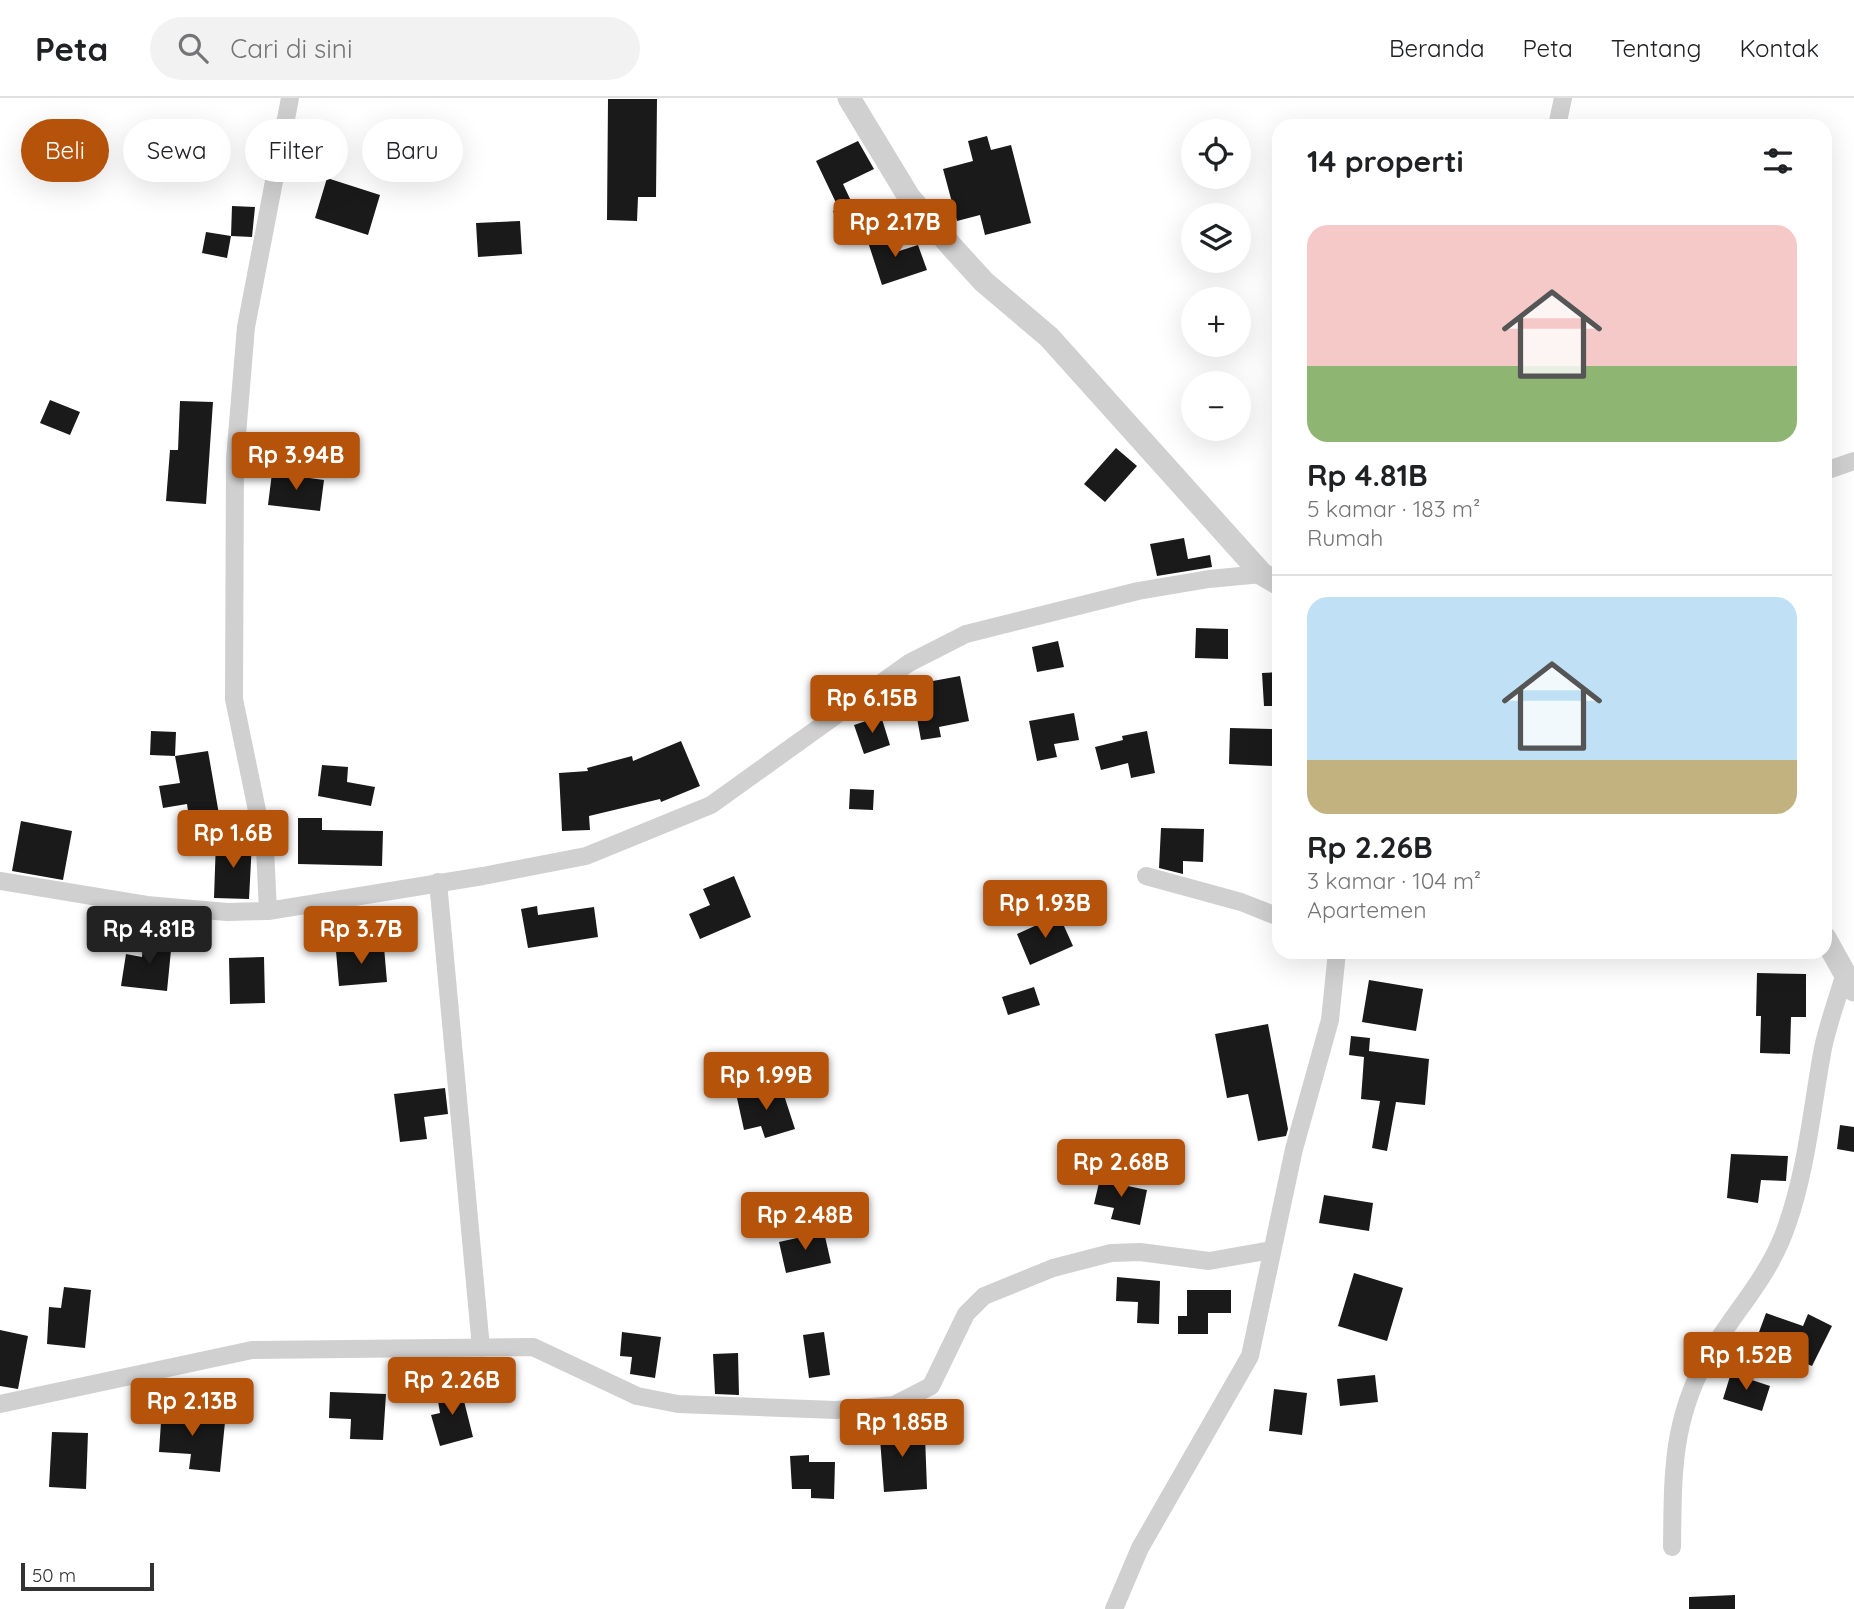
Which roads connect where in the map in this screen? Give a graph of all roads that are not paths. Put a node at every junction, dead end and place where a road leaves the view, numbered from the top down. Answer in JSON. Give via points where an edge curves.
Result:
{"nodes":[{"id":1,"x":290,"y":98,"type":"edge"},
{"id":2,"x":849,"y":98,"type":"edge"},
{"id":3,"x":1563,"y":98,"type":"edge"},
{"id":4,"x":1558,"y":119,"type":"edge"},
{"id":5,"x":1854,"y":461,"type":"edge"},
{"id":6,"x":1832,"y":469,"type":"edge"},
{"id":7,"x":1270,"y":579,"type":"edge"},
{"id":8,"x":1146,"y":876,"type":"dead end"},
{"id":9,"x":0,"y":881,"type":"edge"},
{"id":10,"x":438,"y":882,"type":"junction"},
{"id":11,"x":268,"y":911,"type":"junction"},
{"id":12,"x":1272,"y":914,"type":"edge"},
{"id":13,"x":1832,"y":951,"type":"edge"},
{"id":14,"x":1335,"y":959,"type":"edge"},
{"id":15,"x":1849,"y":983,"type":"edge"},
{"id":16,"x":1270,"y":1250,"type":"junction"},
{"id":17,"x":481,"y":1348,"type":"junction"},
{"id":18,"x":0,"y":1404,"type":"edge"},
{"id":19,"x":1672,"y":1547,"type":"dead end"},
{"id":20,"x":1114,"y":1609,"type":"edge"}],
"edges":[{"from":1,"to":11,"type":"street","via":[[246,327],[235,472],[234,699],[265,849]]},
{"from":2,"to":7,"type":"street","via":[[909,197],[952,247],[984,282],[1049,337]]},
{"from":3,"to":4,"type":"street"},
{"from":5,"to":6,"type":"street"},
{"from":7,"to":10,"type":"street","via":[[1209,579],[966,634],[909,663],[711,805],[586,856]]},
{"from":8,"to":12,"type":"street"},
{"from":9,"to":11,"type":"street","via":[[147,905]]},
{"from":10,"to":11,"type":"street"},
{"from":10,"to":17,"type":"street"},
{"from":13,"to":15,"type":"street"},
{"from":14,"to":16,"type":"street","via":[[1330,1020]]},
{"from":15,"to":19,"type":"street","via":[[1824,1046],[1813,1119],[1788,1223],[1772,1262],[1706,1360],[1679,1426],[1673,1465]]},
{"from":16,"to":17,"type":"street","via":[[1209,1261],[1111,1253],[1021,1280],[984,1296],[966,1314],[931,1385],[894,1405],[836,1410],[678,1404],[637,1395],[544,1350]]},
{"from":16,"to":20,"type":"street","via":[[1250,1356],[1140,1548]]},
{"from":17,"to":18,"type":"street","via":[[252,1350]]}]}
